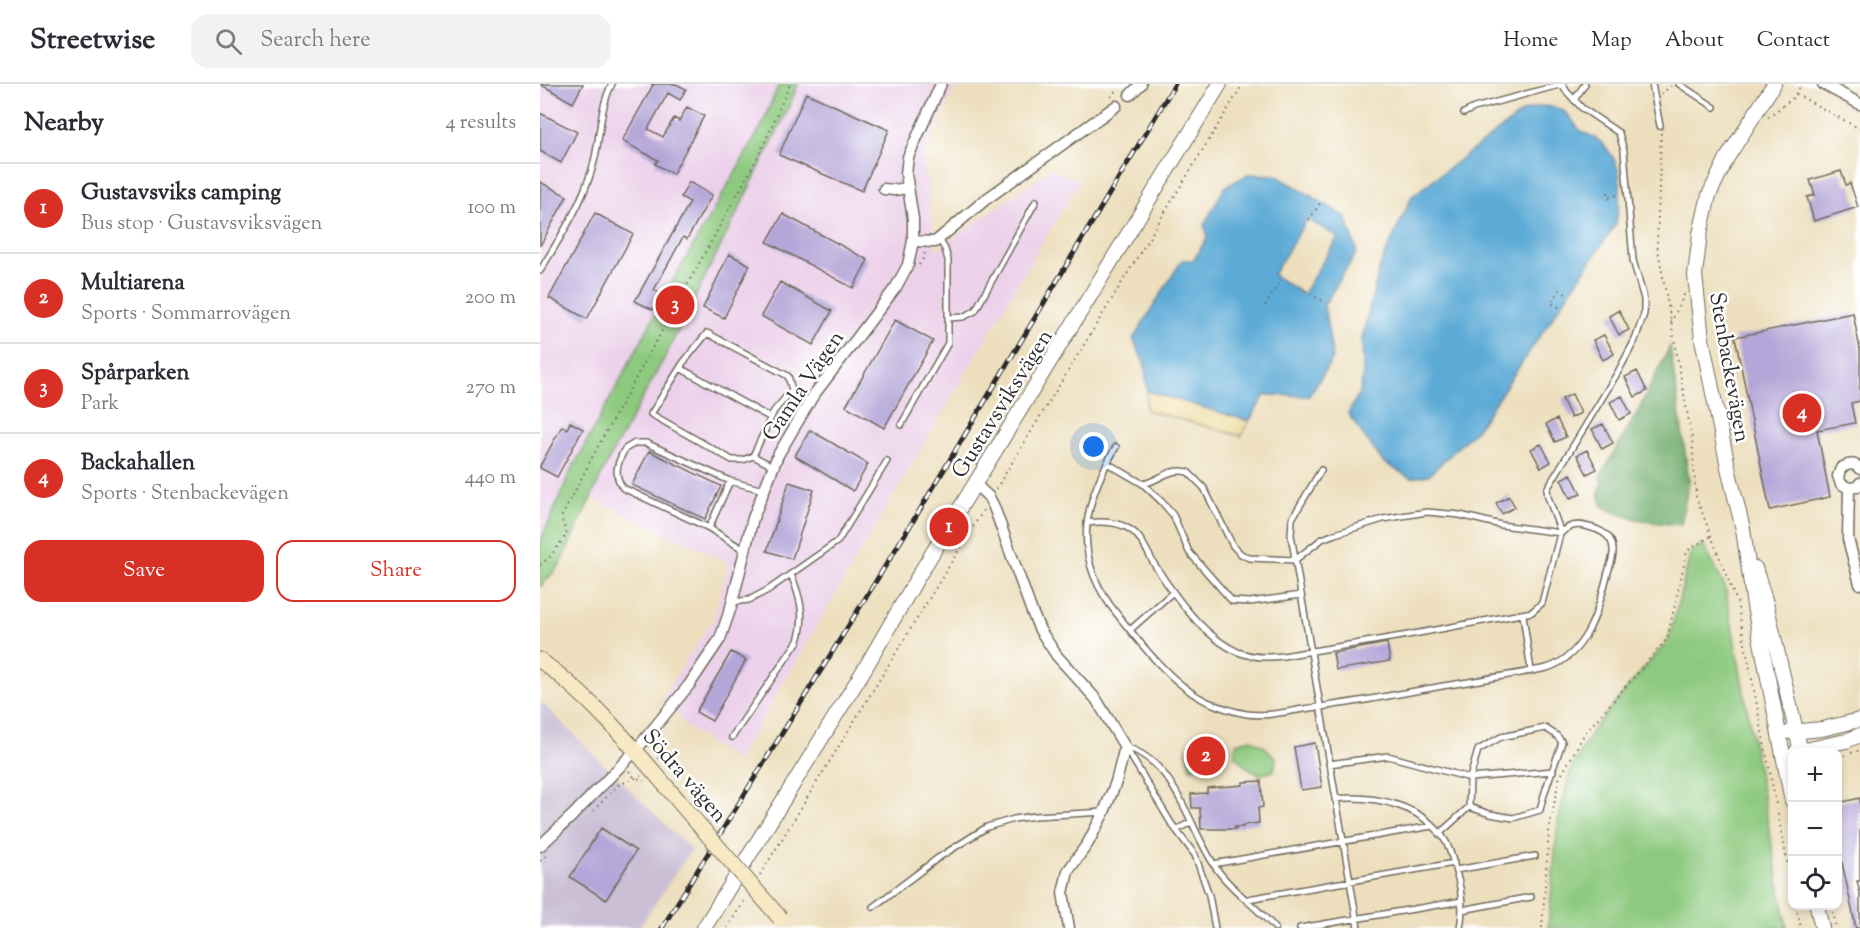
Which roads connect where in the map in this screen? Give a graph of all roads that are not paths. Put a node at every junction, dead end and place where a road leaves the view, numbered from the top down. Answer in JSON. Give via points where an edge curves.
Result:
{"nodes":[{"id":1,"x":612,"y":84,"type":"edge"},
{"id":2,"x":941,"y":84,"type":"edge"},
{"id":3,"x":1141,"y":84,"type":"edge"},
{"id":4,"x":1220,"y":84,"type":"edge"},
{"id":5,"x":1562,"y":84,"type":"edge"},
{"id":6,"x":1585,"y":84,"type":"edge"},
{"id":7,"x":1652,"y":84,"type":"edge"},
{"id":8,"x":1678,"y":84,"type":"edge"},
{"id":9,"x":1774,"y":84,"type":"edge"},
{"id":10,"x":1823,"y":84,"type":"edge"},
{"id":11,"x":1130,"y":95,"type":"dead end"},
{"id":12,"x":1574,"y":100,"type":"junction"},
{"id":13,"x":1860,"y":104,"type":"edge"},
{"id":14,"x":1116,"y":106,"type":"dead end"},
{"id":15,"x":1714,"y":107,"type":"dead end"},
{"id":16,"x":1464,"y":113,"type":"dead end"},
{"id":17,"x":1660,"y":126,"type":"road end"},
{"id":18,"x":907,"y":188,"type":"junction"},
{"id":19,"x":884,"y":189,"type":"dead end"},
{"id":20,"x":1036,"y":201,"type":"dead end"},
{"id":21,"x":939,"y":239,"type":"junction"},
{"id":22,"x":913,"y":241,"type":"junction"},
{"id":23,"x":540,"y":271,"type":"edge"},
{"id":24,"x":948,"y":318,"type":"junction"},
{"id":25,"x":680,"y":368,"type":"junction"},
{"id":26,"x":792,"y":390,"type":"junction"},
{"id":27,"x":809,"y":402,"type":"junction"},
{"id":28,"x":771,"y":418,"type":"junction"},
{"id":29,"x":901,"y":424,"type":"dead end"},
{"id":30,"x":1116,"y":447,"type":"dead end"},
{"id":31,"x":753,"y":456,"type":"junction"},
{"id":32,"x":887,"y":461,"type":"dead end"},
{"id":33,"x":1107,"y":463,"type":"junction"},
{"id":34,"x":774,"y":465,"type":"junction"},
{"id":35,"x":1860,"y":469,"type":"edge"},
{"id":36,"x":1321,"y":470,"type":"dead end"},
{"id":37,"x":730,"y":481,"type":"junction"},
{"id":38,"x":1860,"y":483,"type":"edge"},
{"id":39,"x":975,"y":484,"type":"junction"},
{"id":40,"x":1143,"y":484,"type":"junction"},
{"id":41,"x":1849,"y":488,"type":"junction"},
{"id":42,"x":763,"y":490,"type":"junction"},
{"id":43,"x":1087,"y":523,"type":"junction"},
{"id":44,"x":710,"y":528,"type":"junction"},
{"id":45,"x":1743,"y":530,"type":"junction"},
{"id":46,"x":1561,"y":533,"type":"junction"},
{"id":47,"x":744,"y":550,"type":"junction"},
{"id":48,"x":1295,"y":560,"type":"junction"},
{"id":49,"x":791,"y":574,"type":"junction"},
{"id":50,"x":1860,"y":584,"type":"edge"},
{"id":51,"x":1173,"y":592,"type":"junction"},
{"id":52,"x":1301,"y":595,"type":"junction"},
{"id":53,"x":732,"y":602,"type":"junction"},
{"id":54,"x":1522,"y":615,"type":"junction"},
{"id":55,"x":1130,"y":630,"type":"junction"},
{"id":56,"x":1310,"y":652,"type":"junction"},
{"id":57,"x":540,"y":660,"type":"edge"},
{"id":58,"x":1531,"y":671,"type":"junction"},
{"id":59,"x":1320,"y":708,"type":"junction"},
{"id":60,"x":1860,"y":720,"type":"edge"},
{"id":61,"x":1797,"y":732,"type":"junction"},
{"id":62,"x":1779,"y":733,"type":"junction"},
{"id":63,"x":1860,"y":735,"type":"edge"},
{"id":64,"x":732,"y":738,"type":"dead end"},
{"id":65,"x":1125,"y":747,"type":"junction"},
{"id":66,"x":1791,"y":748,"type":"edge"},
{"id":67,"x":1795,"y":748,"type":"edge"},
{"id":68,"x":1816,"y":748,"type":"edge"},
{"id":69,"x":636,"y":750,"type":"junction"},
{"id":70,"x":1329,"y":764,"type":"junction"},
{"id":71,"x":1553,"y":771,"type":"junction"},
{"id":72,"x":1470,"y":778,"type":"junction"},
{"id":73,"x":1335,"y":799,"type":"junction"},
{"id":74,"x":1469,"y":807,"type":"junction"},
{"id":75,"x":1104,"y":812,"type":"junction"},
{"id":76,"x":1191,"y":822,"type":"junction"},
{"id":77,"x":1432,"y":826,"type":"junction"},
{"id":78,"x":1176,"y":830,"type":"junction"},
{"id":79,"x":1439,"y":834,"type":"junction"},
{"id":80,"x":1344,"y":843,"type":"junction"},
{"id":81,"x":540,"y":846,"type":"edge"},
{"id":82,"x":1535,"y":856,"type":"dead end"},
{"id":83,"x":1454,"y":863,"type":"junction"},
{"id":84,"x":1213,"y":864,"type":"junction"},
{"id":85,"x":1456,"y":870,"type":"junction"},
{"id":86,"x":1350,"y":880,"type":"junction"},
{"id":87,"x":1531,"y":897,"type":"dead end"},
{"id":88,"x":1248,"y":899,"type":"junction"},
{"id":89,"x":1462,"y":901,"type":"junction"},
{"id":90,"x":873,"y":908,"type":"dead end"},
{"id":91,"x":1462,"y":910,"type":"junction"},
{"id":92,"x":1818,"y":910,"type":"edge"},
{"id":93,"x":1823,"y":910,"type":"edge"},
{"id":94,"x":1357,"y":919,"type":"junction"},
{"id":95,"x":784,"y":923,"type":"edge"},
{"id":96,"x":704,"y":928,"type":"edge"},
{"id":97,"x":1069,"y":928,"type":"edge"},
{"id":98,"x":1215,"y":928,"type":"edge"},
{"id":99,"x":1275,"y":928,"type":"edge"},
{"id":100,"x":1300,"y":928,"type":"edge"},
{"id":101,"x":1358,"y":928,"type":"edge"},
{"id":102,"x":1460,"y":928,"type":"edge"},
{"id":103,"x":1824,"y":928,"type":"edge"}],
"edges":[{"from":1,"to":23,"type":"lane","via":[[603,106],[597,154],[585,191]]},
{"from":2,"to":18,"type":"street","name":"Gamla Vägen","via":[[908,157]]},
{"from":3,"to":11,"type":"street"},
{"from":4,"to":39,"type":"street","name":"Gustavsviksvägen"},
{"from":5,"to":12,"type":"lane"},
{"from":5,"to":16,"type":"lane"},
{"from":6,"to":12,"type":"lane"},
{"from":7,"to":17,"type":"lane"},
{"from":8,"to":15,"type":"lane"},
{"from":9,"to":45,"type":"street","name":"Stenbackevägen","via":[[1716,178],[1703,215],[1696,266],[1702,339]]},
{"from":10,"to":13,"type":"street"},
{"from":12,"to":46,"type":"lane","via":[[1619,133],[1633,260],[1644,314],[1618,372],[1547,489]]},
{"from":14,"to":21,"type":"street","via":[[985,200]]},
{"from":18,"to":19,"type":"street"},
{"from":18,"to":22,"type":"street","name":"Gamla Vägen"},
{"from":20,"to":24,"type":"lane","via":[[975,311]]},
{"from":21,"to":22,"type":"street","via":[[935,243]]},
{"from":21,"to":24,"type":"lane","via":[[948,260]]},
{"from":22,"to":27,"type":"street","name":"Gamla Vägen","via":[[900,281]]},
{"from":24,"to":29,"type":"lane","via":[[948,343]]},
{"from":25,"to":26,"type":"lane","via":[[707,333],[788,376]]},
{"from":25,"to":28,"type":"lane"},
{"from":25,"to":31,"type":"lane","via":[[651,414],[732,460]]},
{"from":26,"to":27,"type":"lane"},
{"from":26,"to":28,"type":"lane"},
{"from":27,"to":34,"type":"street","name":"Gamla Vägen"},
{"from":28,"to":31,"type":"lane"},
{"from":30,"to":33,"type":"lane"},
{"from":31,"to":34,"type":"lane"},
{"from":32,"to":49,"type":"lane","via":[[838,541]]},
{"from":33,"to":40,"type":"lane"},
{"from":33,"to":43,"type":"lane","via":[[1094,491]]},
{"from":34,"to":42,"type":"street","name":"Gamla Vägen"},
{"from":35,"to":41,"type":"street","via":[[1849,464],[1841,468],[1841,484]]},
{"from":36,"to":48,"type":"lane","via":[[1292,519]]},
{"from":37,"to":42,"type":"lane"},
{"from":37,"to":44,"type":"lane"},
{"from":37,"to":44,"type":"lane","via":[[646,443],[625,449],[620,458],[617,480],[623,488]]},
{"from":38,"to":41,"type":"street"},
{"from":39,"to":65,"type":"street","via":[[994,507],[1040,630],[1057,656],[1096,699]]},
{"from":39,"to":96,"type":"street","name":"Gustavsviksvägen"},
{"from":40,"to":48,"type":"lane","via":[[1172,471],[1188,472],[1204,488],[1233,546],[1241,554],[1261,560]]},
{"from":40,"to":52,"type":"lane","via":[[1173,515],[1189,552],[1232,601]]},
{"from":41,"to":50,"type":"street","via":[[1848,539]]},
{"from":42,"to":47,"type":"street","name":"Gamla Vägen"},
{"from":43,"to":51,"type":"lane","via":[[1110,522],[1129,528]]},
{"from":43,"to":55,"type":"lane","via":[[1088,556],[1100,589]]},
{"from":44,"to":47,"type":"lane"},
{"from":45,"to":61,"type":"street","name":"Stenbackevägen","via":[[1766,603]]},
{"from":45,"to":62,"type":"street","name":"Stenbackevägen"},
{"from":46,"to":48,"type":"lane","via":[[1427,512],[1383,519],[1335,534]]},
{"from":46,"to":54,"type":"lane","via":[[1542,603]]},
{"from":46,"to":58,"type":"lane","via":[[1575,525],[1597,529],[1612,542],[1612,557],[1599,609],[1588,632],[1562,661]]},
{"from":47,"to":53,"type":"street","name":"Gamla Vägen"},
{"from":48,"to":52,"type":"lane"},
{"from":49,"to":53,"type":"lane","via":[[768,591],[749,600]]},
{"from":49,"to":64,"type":"lane","via":[[800,597],[802,629]]},
{"from":51,"to":55,"type":"lane"},
{"from":51,"to":56,"type":"lane","via":[[1215,637],[1239,652],[1266,658]]},
{"from":52,"to":56,"type":"lane"},
{"from":53,"to":69,"type":"street","name":"Gamla Vägen","via":[[720,639],[710,655]]},
{"from":54,"to":56,"type":"lane"},
{"from":54,"to":58,"type":"lane"},
{"from":55,"to":59,"type":"lane","via":[[1172,675],[1206,701],[1247,714]]},
{"from":56,"to":59,"type":"lane"},
{"from":57,"to":69,"type":"main road","name":"Södra vägen","via":[[577,689]]},
{"from":58,"to":59,"type":"lane"},
{"from":59,"to":70,"type":"lane"},
{"from":60,"to":61,"type":"street"},
{"from":61,"to":62,"type":"street"},
{"from":61,"to":67,"type":"street","name":"Stenbackevägen"},
{"from":62,"to":66,"type":"street","name":"Stenbackevägen"},
{"from":63,"to":68,"type":"street"},
{"from":65,"to":75,"type":"street"},
{"from":65,"to":76,"type":"lane","via":[[1136,749],[1164,774]]},
{"from":65,"to":78,"type":"lane"},
{"from":69,"to":81,"type":"street","name":"Gamla Vägen"},
{"from":69,"to":95,"type":"main road","name":"Södra vägen","bridge":true},
{"from":70,"to":72,"type":"lane","via":[[1389,756]]},
{"from":70,"to":73,"type":"lane"},
{"from":71,"to":72,"type":"lane"},
{"from":71,"to":72,"type":"lane","via":[[1562,742],[1545,728],[1501,737],[1478,750]]},
{"from":71,"to":74,"type":"lane","via":[[1540,810],[1513,818]]},
{"from":72,"to":74,"type":"lane"},
{"from":73,"to":77,"type":"lane","via":[[1385,801],[1418,814]]},
{"from":73,"to":80,"type":"lane"},
{"from":74,"to":79,"type":"lane"},
{"from":75,"to":90,"type":"lane","via":[[1035,816],[987,826]]},
{"from":75,"to":97,"type":"street","via":[[1068,871],[1063,893]]},
{"from":76,"to":78,"type":"lane"},
{"from":76,"to":84,"type":"lane"},
{"from":77,"to":79,"type":"lane"},
{"from":77,"to":80,"type":"lane"},
{"from":78,"to":98,"type":"lane","via":[[1195,855]]},
{"from":79,"to":83,"type":"lane"},
{"from":80,"to":84,"type":"lane"},
{"from":80,"to":86,"type":"lane"},
{"from":82,"to":85,"type":"lane"},
{"from":83,"to":85,"type":"lane"},
{"from":83,"to":86,"type":"lane"},
{"from":84,"to":88,"type":"lane"},
{"from":85,"to":89,"type":"lane"},
{"from":86,"to":88,"type":"lane"},
{"from":86,"to":94,"type":"lane"},
{"from":87,"to":91,"type":"lane"},
{"from":88,"to":99,"type":"lane"},
{"from":89,"to":91,"type":"lane"},
{"from":89,"to":94,"type":"lane"},
{"from":91,"to":102,"type":"lane"},
{"from":92,"to":103,"type":"street"},
{"from":93,"to":103,"type":"street"},
{"from":94,"to":100,"type":"lane"},
{"from":94,"to":101,"type":"lane"}]}
